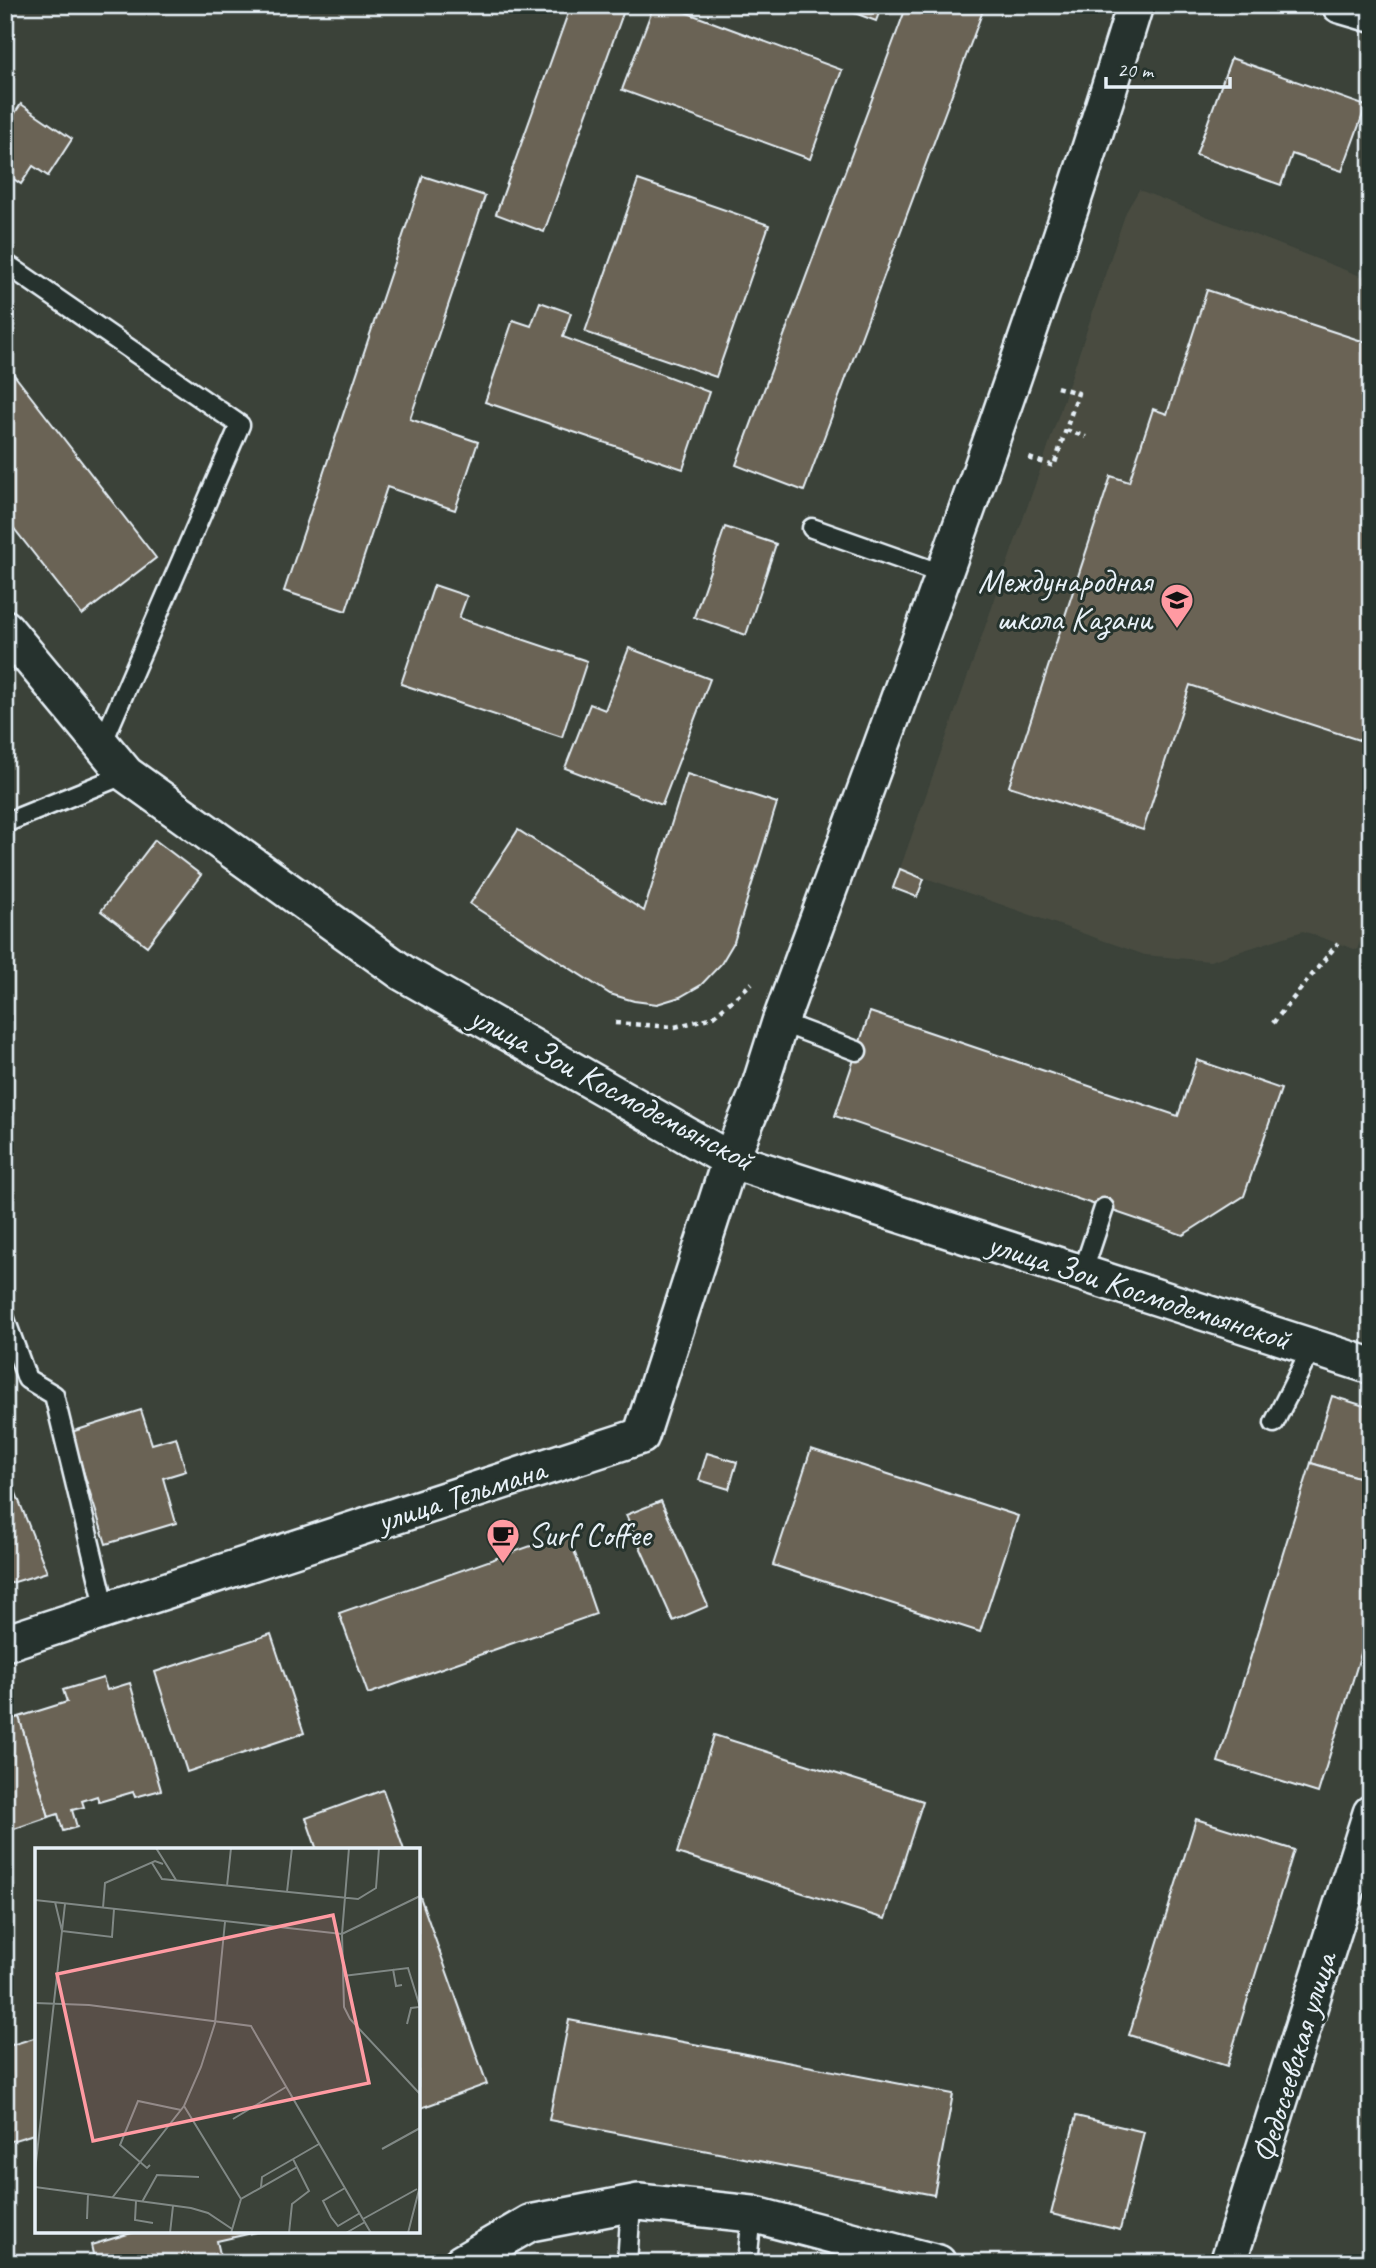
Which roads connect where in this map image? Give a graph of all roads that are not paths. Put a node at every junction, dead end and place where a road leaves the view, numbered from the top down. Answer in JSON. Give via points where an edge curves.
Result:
{"nodes":[{"id":1,"x":1135,"y":5,"type":"edge"},
{"id":2,"x":1340,"y":5,"type":"edge"},
{"id":3,"x":1371,"y":14,"type":"edge"},
{"id":4,"x":5,"y":263,"type":"edge"},
{"id":5,"x":813,"y":528,"type":"dead end"},
{"id":6,"x":945,"y":575,"type":"junction"},
{"id":7,"x":5,"y":628,"type":"edge"},
{"id":8,"x":102,"y":744,"type":"junction"},
{"id":9,"x":126,"y":774,"type":"junction"},
{"id":10,"x":5,"y":822,"type":"edge"},
{"id":11,"x":780,"y":1021,"type":"junction"},
{"id":12,"x":857,"y":1051,"type":"dead end"},
{"id":13,"x":730,"y":1160,"type":"junction"},
{"id":14,"x":1104,"y":1208,"type":"dead end"},
{"id":15,"x":1082,"y":1273,"type":"junction"},
{"id":16,"x":5,"y":1319,"type":"edge"},
{"id":17,"x":1312,"y":1347,"type":"junction"},
{"id":18,"x":1371,"y":1366,"type":"edge"},
{"id":19,"x":1274,"y":1423,"type":"dead end"},
{"id":20,"x":106,"y":1610,"type":"junction"},
{"id":21,"x":5,"y":1643,"type":"edge"},
{"id":22,"x":1371,"y":1814,"type":"edge"},
{"id":23,"x":631,"y":2204,"type":"junction"},
{"id":24,"x":752,"y":2214,"type":"junction"},
{"id":25,"x":879,"y":2255,"type":"edge"},
{"id":26,"x":461,"y":2263,"type":"edge"},
{"id":27,"x":627,"y":2263,"type":"edge"},
{"id":28,"x":747,"y":2263,"type":"edge"},
{"id":29,"x":938,"y":2263,"type":"edge"},
{"id":30,"x":1228,"y":2263,"type":"edge"}],
"edges":[{"from":1,"to":6,"type":"street","via":[[1076,199]]},
{"from":2,"to":3,"type":"street"},
{"from":4,"to":8,"type":"lane","via":[[240,425]]},
{"from":5,"to":6,"type":"lane"},
{"from":6,"to":11,"type":"street"},
{"from":7,"to":8,"type":"street","name":"улица Зои Космодемьянской"},
{"from":8,"to":9,"type":"street","name":"улица Зои Космодемьянской"},
{"from":9,"to":10,"type":"lane"},
{"from":9,"to":13,"type":"street","name":"улица Зои Космодемьянской","via":[[403,973]]},
{"from":11,"to":12,"type":"lane"},
{"from":11,"to":13,"type":"street"},
{"from":13,"to":15,"type":"street","name":"улица Зои Космодемьянской"},
{"from":13,"to":20,"type":"street","name":"улица Тельмана","via":[[641,1436]]},
{"from":14,"to":15,"type":"lane"},
{"from":15,"to":17,"type":"street","name":"улица Зои Космодемьянской"},
{"from":16,"to":20,"type":"lane","via":[[27,1379],[54,1395]]},
{"from":17,"to":18,"type":"street","name":"улица Зои Космодемьянской"},
{"from":17,"to":19,"type":"lane"},
{"from":20,"to":21,"type":"street","name":"улица Тельмана"},
{"from":22,"to":30,"type":"street","name":"Федосеевская улица"},
{"from":23,"to":24,"type":"street"},
{"from":23,"to":26,"type":"street","via":[[530,2223]]},
{"from":23,"to":27,"type":"lane"},
{"from":24,"to":25,"type":"street"},
{"from":24,"to":28,"type":"lane"},
{"from":25,"to":29,"type":"street"}]}
